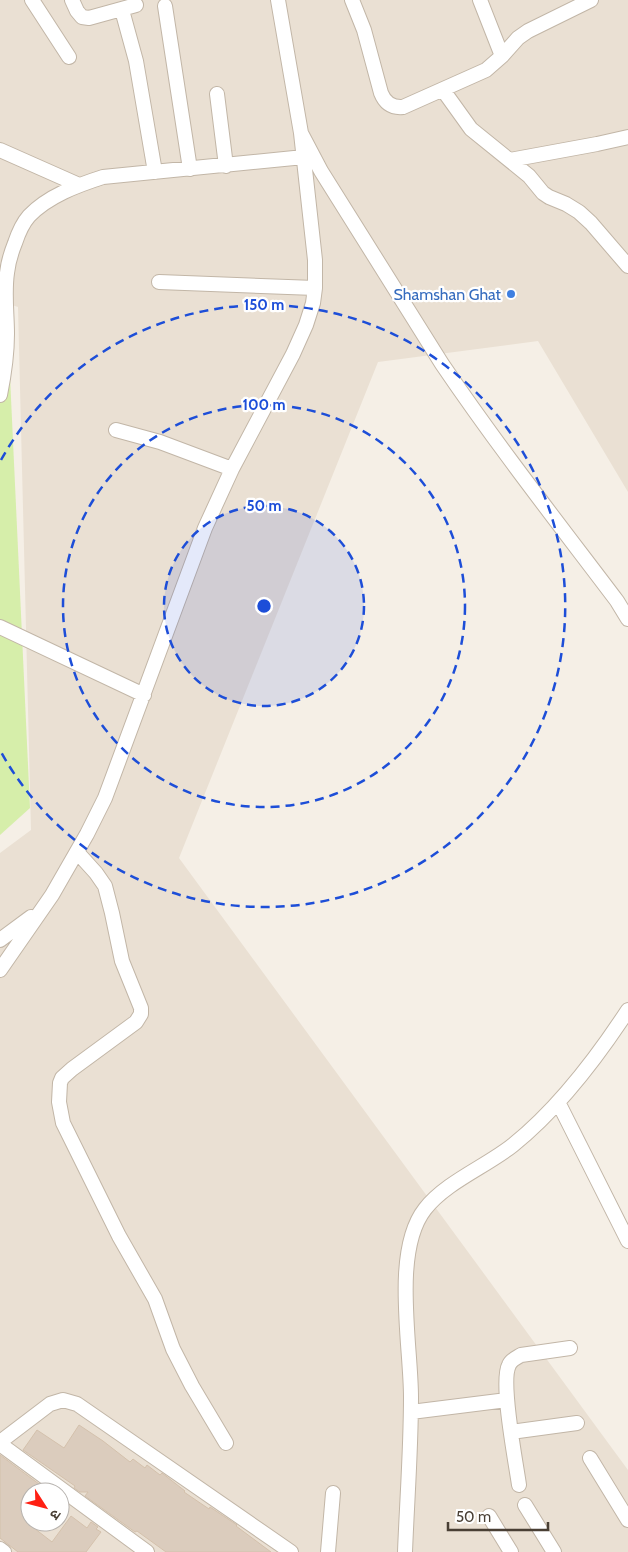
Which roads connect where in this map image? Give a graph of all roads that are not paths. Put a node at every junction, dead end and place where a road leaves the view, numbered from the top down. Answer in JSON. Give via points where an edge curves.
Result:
{"nodes":[{"id":1,"x":32,"y":0,"type":"edge"},
{"id":2,"x":72,"y":0,"type":"edge"},
{"id":3,"x":278,"y":0,"type":"edge"},
{"id":4,"x":352,"y":0,"type":"edge"},
{"id":5,"x":480,"y":0,"type":"edge"},
{"id":6,"x":591,"y":0,"type":"edge"},
{"id":7,"x":136,"y":5,"type":"dead end"},
{"id":8,"x":165,"y":6,"type":"dead end"},
{"id":9,"x":122,"y":10,"type":"junction"},
{"id":10,"x":502,"y":56,"type":"junction"},
{"id":11,"x":69,"y":57,"type":"dead end"},
{"id":12,"x":443,"y":90,"type":"junction"},
{"id":13,"x":217,"y":94,"type":"dead end"},
{"id":14,"x":301,"y":133,"type":"junction"},
{"id":15,"x":628,"y":137,"type":"edge"},
{"id":16,"x":0,"y":150,"type":"edge"},
{"id":17,"x":304,"y":157,"type":"junction"},
{"id":18,"x":510,"y":160,"type":"junction"},
{"id":19,"x":226,"y":166,"type":"junction"},
{"id":20,"x":190,"y":169,"type":"junction"},
{"id":21,"x":155,"y":172,"type":"junction"},
{"id":22,"x":79,"y":185,"type":"junction"},
{"id":23,"x":628,"y":266,"type":"edge"},
{"id":24,"x":159,"y":282,"type":"dead end"},
{"id":25,"x":315,"y":288,"type":"junction"},
{"id":26,"x":0,"y":395,"type":"edge"},
{"id":27,"x":116,"y":430,"type":"dead end"},
{"id":28,"x":232,"y":470,"type":"junction"},
{"id":29,"x":628,"y":619,"type":"edge"},
{"id":30,"x":0,"y":627,"type":"edge"},
{"id":31,"x":144,"y":695,"type":"junction"},
{"id":32,"x":77,"y":852,"type":"junction"},
{"id":33,"x":42,"y":909,"type":"junction"},
{"id":34,"x":0,"y":940,"type":"edge"},
{"id":35,"x":0,"y":970,"type":"edge"},
{"id":36,"x":628,"y":1010,"type":"edge"},
{"id":37,"x":558,"y":1102,"type":"junction"},
{"id":38,"x":628,"y":1241,"type":"edge"},
{"id":39,"x":570,"y":1348,"type":"dead end"},
{"id":40,"x":507,"y":1400,"type":"junction"},
{"id":41,"x":411,"y":1412,"type":"junction"},
{"id":42,"x":576,"y":1423,"type":"dead end"},
{"id":43,"x":511,"y":1432,"type":"junction"},
{"id":44,"x":0,"y":1443,"type":"edge"},
{"id":45,"x":226,"y":1443,"type":"dead end"},
{"id":46,"x":590,"y":1458,"type":"dead end"},
{"id":47,"x":519,"y":1485,"type":"dead end"},
{"id":48,"x":333,"y":1493,"type":"dead end"},
{"id":49,"x":525,"y":1505,"type":"dead end"},
{"id":50,"x":489,"y":1516,"type":"dead end"},
{"id":51,"x":628,"y":1520,"type":"edge"},
{"id":52,"x":0,"y":1549,"type":"edge"},
{"id":53,"x":4,"y":1552,"type":"edge"},
{"id":54,"x":146,"y":1552,"type":"edge"},
{"id":55,"x":291,"y":1552,"type":"edge"},
{"id":56,"x":328,"y":1552,"type":"edge"},
{"id":57,"x":405,"y":1552,"type":"edge"},
{"id":58,"x":511,"y":1552,"type":"edge"},
{"id":59,"x":554,"y":1552,"type":"edge"}],
"edges":[{"from":1,"to":11,"type":"street"},
{"from":2,"to":9,"type":"street","via":[[82,18]]},
{"from":3,"to":14,"type":"street"},
{"from":4,"to":12,"type":"street","via":[[384,100],[390,105],[403,107]]},
{"from":5,"to":10,"type":"street"},
{"from":6,"to":10,"type":"street","via":[[528,30]]},
{"from":7,"to":9,"type":"street"},
{"from":8,"to":20,"type":"street"},
{"from":9,"to":21,"type":"street","via":[[136,61]]},
{"from":10,"to":12,"type":"street","via":[[486,70]]},
{"from":12,"to":18,"type":"street","via":[[471,129]]},
{"from":13,"to":19,"type":"street"},
{"from":14,"to":17,"type":"street"},
{"from":14,"to":29,"type":"street","via":[[321,171],[442,364]]},
{"from":15,"to":18,"type":"street"},
{"from":16,"to":22,"type":"street"},
{"from":17,"to":19,"type":"street"},
{"from":17,"to":25,"type":"street"},
{"from":18,"to":23,"type":"street","via":[[543,193],[579,212]]},
{"from":19,"to":20,"type":"street"},
{"from":20,"to":21,"type":"street"},
{"from":21,"to":22,"type":"street","via":[[103,177]]},
{"from":22,"to":26,"type":"street","via":[[37,210],[22,226],[16,240],[7,272],[6,351]]},
{"from":24,"to":25,"type":"street"},
{"from":25,"to":28,"type":"street","via":[[306,325]]},
{"from":27,"to":28,"type":"street","via":[[160,442]]},
{"from":28,"to":31,"type":"street","via":[[194,555]]},
{"from":30,"to":31,"type":"street"},
{"from":31,"to":32,"type":"street","via":[[105,798]]},
{"from":32,"to":33,"type":"street"},
{"from":32,"to":45,"type":"street","via":[[105,886],[119,951],[141,1014],[136,1022],[62,1078],[59,1102],[63,1123],[118,1236],[155,1299],[192,1386]]},
{"from":33,"to":34,"type":"street"},
{"from":33,"to":35,"type":"street"},
{"from":36,"to":37,"type":"street"},
{"from":37,"to":38,"type":"street"},
{"from":37,"to":41,"type":"street","via":[[512,1146],[440,1194],[425,1208],[418,1221],[410,1239],[406,1270]]},
{"from":39,"to":40,"type":"street","via":[[513,1359],[506,1373]]},
{"from":40,"to":41,"type":"street"},
{"from":40,"to":43,"type":"street"},
{"from":41,"to":57,"type":"street"},
{"from":42,"to":43,"type":"street"},
{"from":43,"to":47,"type":"street"},
{"from":44,"to":54,"type":"street"},
{"from":44,"to":55,"type":"street","via":[[50,1404],[63,1400],[77,1404]]},
{"from":46,"to":51,"type":"street"},
{"from":48,"to":56,"type":"street"},
{"from":49,"to":59,"type":"street"},
{"from":50,"to":58,"type":"street"},
{"from":52,"to":53,"type":"street"}]}
